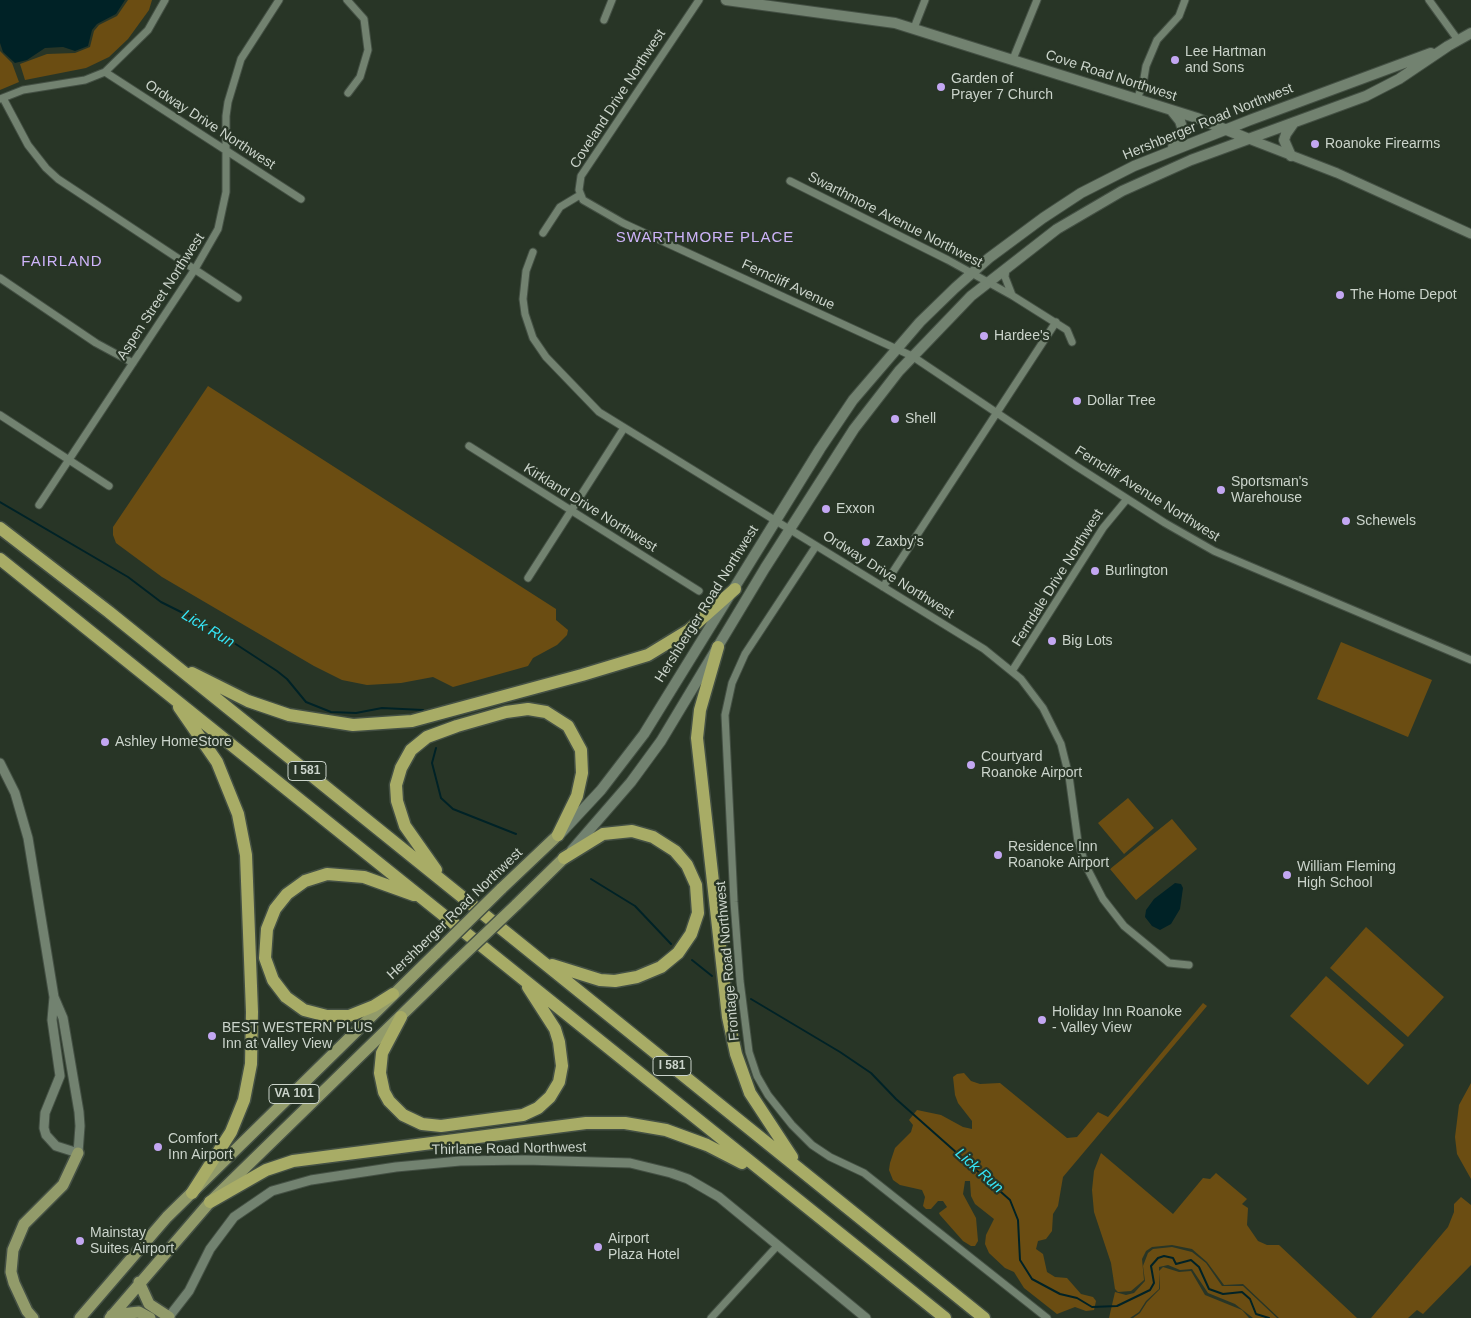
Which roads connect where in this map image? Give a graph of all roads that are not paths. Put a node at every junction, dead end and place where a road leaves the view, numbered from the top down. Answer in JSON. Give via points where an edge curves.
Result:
{"nodes":[{"id":1,"x":165,"y":0,"type":"edge"},
{"id":2,"x":279,"y":0,"type":"edge"},
{"id":3,"x":347,"y":0,"type":"edge"},
{"id":4,"x":612,"y":0,"type":"edge"},
{"id":5,"x":698,"y":0,"type":"edge"},
{"id":6,"x":726,"y":0,"type":"edge"},
{"id":7,"x":925,"y":0,"type":"edge"},
{"id":8,"x":1037,"y":0,"type":"edge"},
{"id":9,"x":1185,"y":0,"type":"edge"},
{"id":10,"x":1429,"y":0,"type":"edge"},
{"id":11,"x":604,"y":20,"type":"dead end"},
{"id":12,"x":914,"y":28,"type":"junction"},
{"id":13,"x":1471,"y":33,"type":"edge"},
{"id":14,"x":1458,"y":40,"type":"junction"},
{"id":15,"x":1448,"y":46,"type":"junction"},
{"id":16,"x":1013,"y":59,"type":"junction"},
{"id":17,"x":105,"y":72,"type":"junction"},
{"id":18,"x":348,"y":93,"type":"dead end"},
{"id":19,"x":1,"y":98,"type":"edge"},
{"id":20,"x":1137,"y":100,"type":"junction"},
{"id":21,"x":1172,"y":110,"type":"junction"},
{"id":22,"x":1293,"y":124,"type":"junction"},
{"id":23,"x":1225,"y":129,"type":"junction"},
{"id":24,"x":1249,"y":139,"type":"junction"},
{"id":25,"x":226,"y":151,"type":"junction"},
{"id":26,"x":1168,"y":151,"type":"junction"},
{"id":27,"x":1291,"y":156,"type":"junction"},
{"id":28,"x":790,"y":181,"type":"dead end"},
{"id":29,"x":580,"y":195,"type":"junction"},
{"id":30,"x":301,"y":199,"type":"dead end"},
{"id":31,"x":543,"y":233,"type":"dead end"},
{"id":32,"x":1471,"y":234,"type":"edge"},
{"id":33,"x":533,"y":252,"type":"dead end"},
{"id":34,"x":1006,"y":268,"type":"junction"},
{"id":35,"x":195,"y":269,"type":"junction"},
{"id":36,"x":972,"y":273,"type":"junction"},
{"id":37,"x":0,"y":278,"type":"edge"},
{"id":38,"x":988,"y":282,"type":"junction"},
{"id":39,"x":1012,"y":296,"type":"junction"},
{"id":40,"x":238,"y":298,"type":"dead end"},
{"id":41,"x":1056,"y":322,"type":"junction"},
{"id":42,"x":881,"y":341,"type":"joint"},
{"id":43,"x":1072,"y":342,"type":"dead end"},
{"id":44,"x":896,"y":348,"type":"junction"},
{"id":45,"x":912,"y":356,"type":"junction"},
{"id":46,"x":133,"y":363,"type":"junction"},
{"id":47,"x":995,"y":412,"type":"junction"},
{"id":48,"x":0,"y":415,"type":"edge"},
{"id":49,"x":624,"y":428,"type":"junction"},
{"id":50,"x":469,"y":446,"type":"dead end"},
{"id":51,"x":69,"y":460,"type":"junction"},
{"id":52,"x":109,"y":486,"type":"dead end"},
{"id":53,"x":1127,"y":498,"type":"junction"},
{"id":54,"x":39,"y":505,"type":"dead end"},
{"id":55,"x":570,"y":511,"type":"junction"},
{"id":56,"x":776,"y":521,"type":"junction"},
{"id":57,"x":0,"y":528,"type":"edge"},
{"id":58,"x":789,"y":529,"type":"junction"},
{"id":59,"x":816,"y":546,"type":"junction"},
{"id":60,"x":0,"y":558,"type":"edge"},
{"id":61,"x":528,"y":578,"type":"dead end"},
{"id":62,"x":883,"y":588,"type":"junction"},
{"id":63,"x":734,"y":589,"type":"junction"},
{"id":64,"x":699,"y":591,"type":"dead end"},
{"id":65,"x":718,"y":647,"type":"junction"},
{"id":66,"x":1471,"y":660,"type":"edge"},
{"id":67,"x":169,"y":661,"type":"junction"},
{"id":68,"x":1012,"y":671,"type":"junction"},
{"id":69,"x":165,"y":689,"type":"junction"},
{"id":70,"x":0,"y":763,"type":"edge"},
{"id":71,"x":558,"y":835,"type":"junction"},
{"id":72,"x":564,"y":858,"type":"junction"},
{"id":73,"x":445,"y":882,"type":"junction"},
{"id":74,"x":426,"y":900,"type":"junction"},
{"id":75,"x":542,"y":962,"type":"junction"},
{"id":76,"x":1189,"y":965,"type":"dead end"},
{"id":77,"x":521,"y":977,"type":"junction"},
{"id":78,"x":394,"y":994,"type":"junction"},
{"id":79,"x":54,"y":997,"type":"junction"},
{"id":80,"x":401,"y":1016,"type":"junction"},
{"id":81,"x":78,"y":1152,"type":"junction"},
{"id":82,"x":800,"y":1170,"type":"junction"},
{"id":83,"x":765,"y":1174,"type":"junction"},
{"id":84,"x":192,"y":1193,"type":"junction"},
{"id":85,"x":210,"y":1202,"type":"junction"},
{"id":86,"x":778,"y":1245,"type":"junction"},
{"id":87,"x":139,"y":1282,"type":"junction"},
{"id":88,"x":111,"y":1316,"type":"edge"},
{"id":89,"x":33,"y":1318,"type":"edge"},
{"id":90,"x":80,"y":1318,"type":"edge"},
{"id":91,"x":150,"y":1318,"type":"edge"},
{"id":92,"x":169,"y":1318,"type":"edge"},
{"id":93,"x":711,"y":1318,"type":"edge"},
{"id":94,"x":866,"y":1318,"type":"edge"},
{"id":95,"x":944,"y":1318,"type":"edge"},
{"id":96,"x":984,"y":1318,"type":"edge"},
{"id":97,"x":1047,"y":1318,"type":"edge"}],
"edges":[{"from":1,"to":17,"type":"street","via":[[148,30]]},
{"from":2,"to":25,"type":"street","name":"Aspen Street Northwest","via":[[248,48],[234,78],[226,116]]},
{"from":3,"to":18,"type":"street","via":[[364,19],[368,50],[360,78]]},
{"from":4,"to":11,"type":"street"},
{"from":5,"to":29,"type":"street","name":"Coveland Drive Northwest","via":[[582,176]]},
{"from":6,"to":12,"type":"main road","name":"Cove Road Northwest","via":[[879,19]]},
{"from":7,"to":12,"type":"street"},
{"from":8,"to":16,"type":"street"},
{"from":9,"to":20,"type":"street","via":[[1179,16],[1157,40]]},
{"from":10,"to":14,"type":"street"},
{"from":12,"to":16,"type":"main road","name":"Cove Road Northwest"},
{"from":13,"to":14,"type":"main road","name":"Hershberger Road Northwest","number":"VA 101"},
{"from":14,"to":15,"type":"main road","name":"Hershberger Road Northwest","number":"VA 101"},
{"from":15,"to":22,"type":"main road","name":"Hershberger Road Northwest","number":"VA 101","via":[[1386,86]]},
{"from":15,"to":23,"type":"main road","name":"Hershberger Road Northwest","number":"VA 101"},
{"from":16,"to":20,"type":"main road","name":"Cove Road Northwest"},
{"from":17,"to":19,"type":"street","via":[[85,80],[23,90]]},
{"from":17,"to":25,"type":"street","name":"Ordway Drive Northwest"},
{"from":19,"to":35,"type":"street","via":[[28,145],[52,174]]},
{"from":20,"to":21,"type":"main road","name":"Cove Road Northwest"},
{"from":21,"to":23,"type":"main road","name":"Cove Road Northwest"},
{"from":21,"to":26,"type":"main road","via":[[1180,121],[1183,135],[1178,144]]},
{"from":22,"to":24,"type":"main road","name":"Hershberger Road Northwest","number":"VA 101"},
{"from":22,"to":27,"type":"main road","via":[[1284,140]]},
{"from":23,"to":24,"type":"main road","name":"Cove Road Northwest"},
{"from":23,"to":26,"type":"main road","name":"Hershberger Road Northwest","number":"VA 101"},
{"from":24,"to":27,"type":"street","name":"Cove Road Northwest"},
{"from":24,"to":34,"type":"main road","name":"Hershberger Road Northwest","number":"VA 101","via":[[1191,160],[1122,191],[1057,229]]},
{"from":25,"to":30,"type":"street","name":"Ordway Drive Northwest"},
{"from":25,"to":35,"type":"street","name":"Aspen Street Northwest","via":[[222,218]]},
{"from":26,"to":36,"type":"main road","name":"Hershberger Road Northwest","number":"VA 101","via":[[1081,193],[1016,236]]},
{"from":27,"to":32,"type":"street","name":"Cove Road Northwest","via":[[1337,173]]},
{"from":28,"to":36,"type":"street","name":"Swarthmore Avenue Northwest"},
{"from":29,"to":31,"type":"street","via":[[560,207]]},
{"from":29,"to":42,"type":"street","name":"Ferncliff Avenue","via":[[594,208],[623,224]]},
{"from":33,"to":49,"type":"street","name":"Ordway Drive Northwest","via":[[526,271],[523,299],[533,338],[546,357],[588,402]]},
{"from":34,"to":38,"type":"main road","name":"Hershberger Road Northwest","number":"VA 101"},
{"from":34,"to":39,"type":"street","via":[[1005,277]]},
{"from":35,"to":40,"type":"street"},
{"from":35,"to":46,"type":"street","name":"Aspen Street Northwest"},
{"from":36,"to":38,"type":"street","name":"Swarthmore Avenue Northwest"},
{"from":36,"to":44,"type":"main road","name":"Hershberger Road Northwest","number":"VA 101"},
{"from":37,"to":46,"type":"street","via":[[96,343]]},
{"from":38,"to":39,"type":"street","name":"Swarthmore Avenue Northwest"},
{"from":38,"to":45,"type":"main road","name":"Hershberger Road Northwest","number":"VA 101"},
{"from":39,"to":41,"type":"street","name":"Swarthmore Avenue Northwest"},
{"from":41,"to":43,"type":"street","name":"Swarthmore Avenue Northwest","via":[[1067,330]]},
{"from":41,"to":47,"type":"street"},
{"from":42,"to":44,"type":"street","name":"Ferncliff Avenue Northwest"},
{"from":44,"to":45,"type":"street","name":"Ferncliff Avenue Northwest"},
{"from":44,"to":56,"type":"main road","name":"Hershberger Road Northwest","number":"VA 101","via":[[842,415]]},
{"from":45,"to":47,"type":"street","name":"Ferncliff Avenue Northwest"},
{"from":45,"to":58,"type":"main road","name":"Hershberger Road Northwest","number":"VA 101","via":[[854,429]]},
{"from":46,"to":51,"type":"street","name":"Aspen Street Northwest"},
{"from":47,"to":53,"type":"street","name":"Ferncliff Avenue Northwest"},
{"from":47,"to":62,"type":"street"},
{"from":48,"to":51,"type":"street"},
{"from":49,"to":55,"type":"street"},
{"from":49,"to":56,"type":"street","name":"Ordway Drive Northwest"},
{"from":50,"to":55,"type":"street","name":"Kirkland Drive Northwest"},
{"from":51,"to":52,"type":"street"},
{"from":51,"to":54,"type":"street","name":"Aspen Street Northwest"},
{"from":53,"to":66,"type":"street","name":"Ferncliff Avenue Northwest","via":[[1214,551]]},
{"from":53,"to":68,"type":"street","name":"Ferndale Drive Northwest","via":[[1106,523]]},
{"from":55,"to":61,"type":"street"},
{"from":55,"to":64,"type":"street","name":"Kirkland Drive Northwest"},
{"from":56,"to":58,"type":"street","name":"Ordway Drive Northwest"},
{"from":56,"to":63,"type":"main road","name":"Hershberger Road Northwest","number":"VA 101"},
{"from":57,"to":67,"type":"highway","number":"I 581"},
{"from":58,"to":59,"type":"street","name":"Ordway Drive Northwest"},
{"from":58,"to":65,"type":"main road","name":"Hershberger Road Northwest","number":"VA 101"},
{"from":59,"to":62,"type":"street","name":"Ordway Drive Northwest"},
{"from":59,"to":97,"type":"street","name":"Frontage Road Northwest","via":[[745,654],[732,683],[725,715],[734,902],[749,1052],[768,1095],[812,1144],[830,1157],[864,1173]]},
{"from":60,"to":69,"type":"highway","number":"I 581"},
{"from":62,"to":68,"type":"street","name":"Ordway Drive Northwest","via":[[984,649]]},
{"from":63,"to":67,"type":"highway","via":[[689,630],[648,654],[461,709],[398,723],[335,724],[289,715],[248,700]]},
{"from":63,"to":71,"type":"main road","name":"Hershberger Road Northwest","number":"VA 101","via":[[639,740],[601,790]]},
{"from":65,"to":72,"type":"main road","name":"Hershberger Road Northwest","number":"VA 101","via":[[661,741],[631,782]]},
{"from":65,"to":82,"type":"highway","via":[[700,710],[697,738],[731,1037],[750,1093]]},
{"from":67,"to":73,"type":"highway","number":"I 581"},
{"from":68,"to":76,"type":"street","name":"Ordway Drive Northwest","via":[[1043,708],[1060,744],[1069,776],[1078,842],[1103,899],[1124,926],[1169,963]]},
{"from":69,"to":74,"type":"highway","number":"I 581"},
{"from":69,"to":84,"type":"highway","via":[[217,762],[238,814],[246,856],[252,1043],[248,1084],[231,1132]]},
{"from":70,"to":79,"type":"street","via":[[15,793],[28,838]]},
{"from":71,"to":73,"type":"highway","via":[[578,796],[583,760],[578,740],[562,720],[546,712],[518,710],[435,733],[420,742],[406,758],[398,776],[396,792],[405,826]]},
{"from":71,"to":78,"type":"main road","name":"Hershberger Road Northwest","number":"VA 101","bridge":true},
{"from":72,"to":75,"type":"highway","via":[[603,834],[632,832],[653,837],[675,851],[687,865],[696,885],[698,913],[692,934],[678,953],[661,967],[637,978],[600,980]]},
{"from":72,"to":80,"type":"main road","name":"Hershberger Road Northwest","number":"VA 101","bridge":true},
{"from":73,"to":75,"type":"highway","number":"I 581"},
{"from":74,"to":77,"type":"highway","number":"I 581"},
{"from":74,"to":78,"type":"highway","via":[[364,877],[326,874],[305,881],[287,894],[275,909],[266,929],[266,958],[273,980],[286,997],[304,1010],[326,1016],[349,1016]]},
{"from":75,"to":82,"type":"highway","number":"I 581"},
{"from":77,"to":80,"type":"highway","via":[[554,1029],[562,1056],[561,1075],[555,1091],[546,1102],[530,1112],[441,1126],[422,1124],[403,1115],[384,1092],[380,1073],[382,1054]]},
{"from":77,"to":83,"type":"highway","number":"I 581"},
{"from":78,"to":84,"type":"main road","name":"Hershberger Road Northwest","number":"VA 101"},
{"from":79,"to":81,"type":"street","via":[[63,1018],[79,1112]]},
{"from":79,"to":81,"type":"street","via":[[52,1020],[60,1076],[45,1113],[44,1128],[56,1146]]},
{"from":80,"to":85,"type":"main road","name":"Hershberger Road Northwest","number":"VA 101"},
{"from":81,"to":89,"type":"main road","via":[[63,1185],[24,1224],[13,1250],[14,1283]]},
{"from":82,"to":96,"type":"highway","number":"I 581"},
{"from":83,"to":85,"type":"highway","via":[[707,1144],[666,1130],[625,1123],[586,1123],[301,1159],[266,1170]]},
{"from":83,"to":95,"type":"highway","number":"I 581"},
{"from":84,"to":90,"type":"main road","name":"Hershberger Road Northwest","number":"VA 101","via":[[156,1229]]},
{"from":85,"to":87,"type":"main road","name":"Hershberger Road Northwest","number":"VA 101"},
{"from":86,"to":92,"type":"street","name":"Thirlane Road Northwest","via":[[704,1187],[651,1167],[609,1162],[525,1160],[396,1166],[286,1186],[256,1200],[234,1217],[217,1239],[189,1291]]},
{"from":86,"to":93,"type":"street"},
{"from":86,"to":94,"type":"street","name":"Thirlane Road Northwest"},
{"from":87,"to":88,"type":"main road","name":"Hershberger Road Northwest","number":"VA 101"},
{"from":87,"to":92,"type":"main road","via":[[149,1304]]},
{"from":88,"to":91,"type":"main road","via":[[139,1312]]}]}
